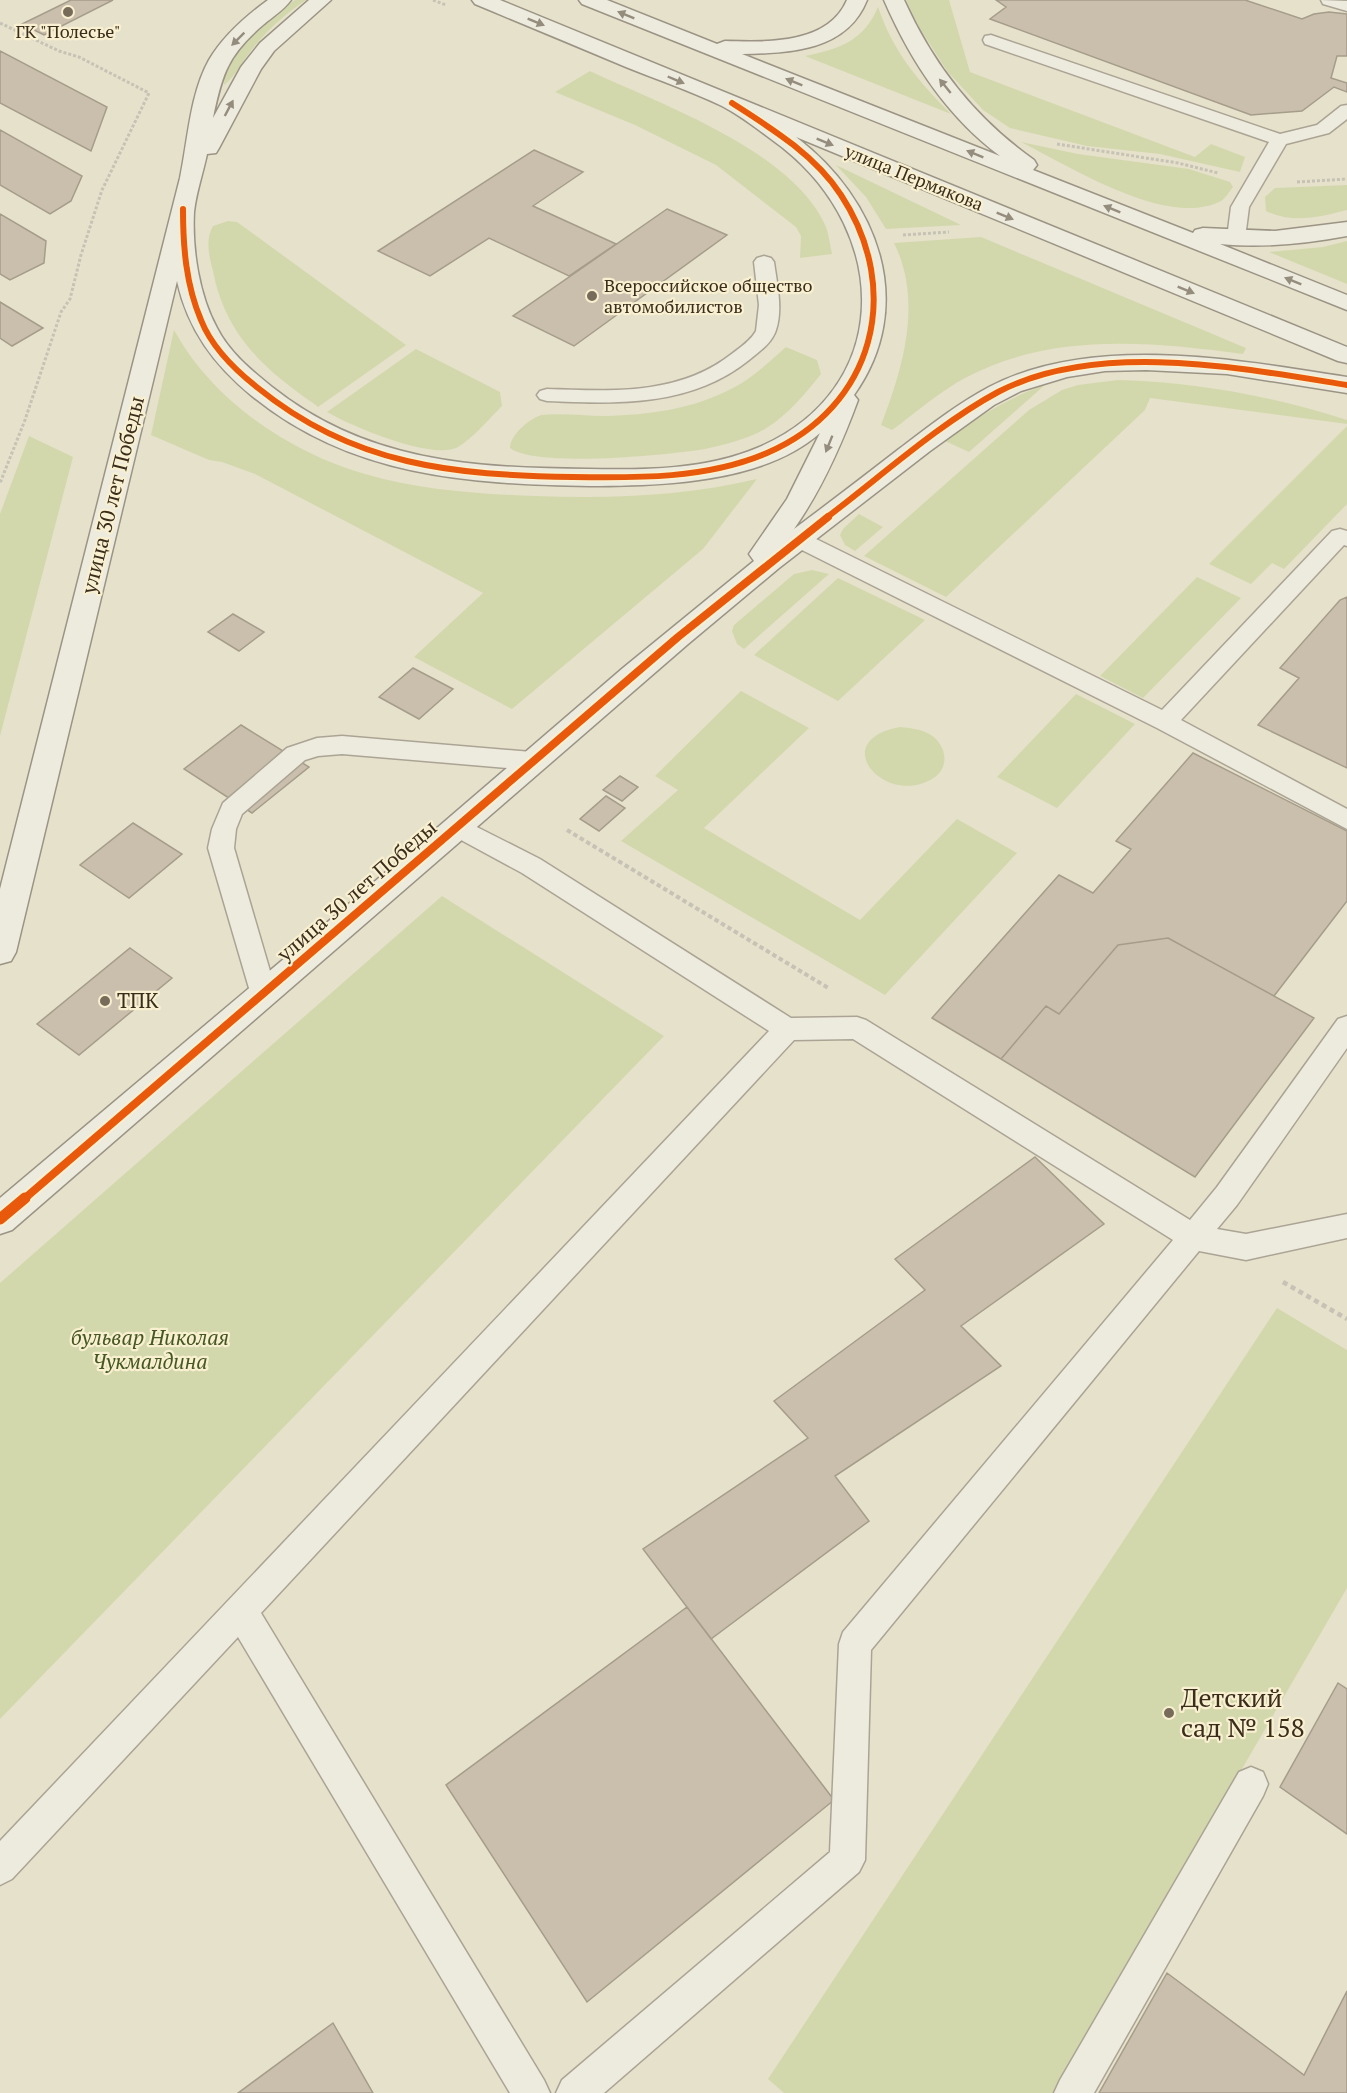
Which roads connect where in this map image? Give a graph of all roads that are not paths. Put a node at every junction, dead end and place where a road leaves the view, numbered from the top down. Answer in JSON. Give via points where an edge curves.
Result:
{"nodes":[{"id":1,"x":281,"y":0,"type":"edge"},
{"id":2,"x":321,"y":0,"type":"edge"},
{"id":3,"x":482,"y":0,"type":"edge"},
{"id":4,"x":589,"y":0,"type":"edge"},
{"id":5,"x":857,"y":0,"type":"edge"},
{"id":6,"x":894,"y":0,"type":"edge"},
{"id":7,"x":1329,"y":0,"type":"edge"},
{"id":8,"x":1347,"y":6,"type":"edge"},
{"id":9,"x":991,"y":40,"type":"dead end"},
{"id":10,"x":694,"y":42,"type":"junction"},
{"id":11,"x":732,"y":103,"type":"junction"},
{"id":12,"x":1347,"y":110,"type":"edge"},
{"id":13,"x":1279,"y":140,"type":"junction"},
{"id":14,"x":191,"y":178,"type":"junction"},
{"id":15,"x":1068,"y":192,"type":"junction"},
{"id":16,"x":183,"y":209,"type":"junction"},
{"id":17,"x":1155,"y":226,"type":"junction"},
{"id":18,"x":1347,"y":229,"type":"edge"},
{"id":19,"x":1236,"y":238,"type":"junction"},
{"id":20,"x":764,"y":262,"type":"dead end"},
{"id":21,"x":1347,"y":303,"type":"edge"},
{"id":22,"x":1347,"y":356,"type":"edge"},
{"id":23,"x":1347,"y":385,"type":"edge"},
{"id":24,"x":849,"y":390,"type":"junction"},
{"id":25,"x":547,"y":394,"type":"dead end"},
{"id":26,"x":798,"y":539,"type":"junction"},
{"id":27,"x":1347,"y":539,"type":"edge"},
{"id":28,"x":734,"y":588,"type":"junction"},
{"id":29,"x":1165,"y":722,"type":"junction"},
{"id":30,"x":532,"y":761,"type":"junction"},
{"id":31,"x":1347,"y":820,"type":"edge"},
{"id":32,"x":459,"y":827,"type":"junction"},
{"id":33,"x":0,"y":952,"type":"edge"},
{"id":34,"x":264,"y":995,"type":"junction"},
{"id":35,"x":1347,"y":1027,"type":"edge"},
{"id":36,"x":787,"y":1029,"type":"junction"},
{"id":37,"x":0,"y":1219,"type":"edge"},
{"id":38,"x":1347,"y":1226,"type":"edge"},
{"id":39,"x":1193,"y":1237,"type":"junction"},
{"id":40,"x":241,"y":1611,"type":"junction"},
{"id":41,"x":1251,"y":1784,"type":"dead end"},
{"id":42,"x":0,"y":1866,"type":"edge"},
{"id":43,"x":531,"y":2093,"type":"edge"},
{"id":44,"x":575,"y":2093,"type":"edge"},
{"id":45,"x":1073,"y":2093,"type":"edge"}],
"edges":[{"from":1,"to":14,"type":"street","name":"улица 30 лет Победы","one_way":true,"via":[[235,41],[219,61]]},
{"from":14,"to":2,"type":"street","name":"улица 30 лет Победы","one_way":true,"via":[[251,67],[267,47]]},
{"from":3,"to":11,"type":"street","name":"улица Пермякова","one_way":true},
{"from":10,"to":4,"type":"street","one_way":true},
{"from":5,"to":10,"type":"street","via":[[856,8],[843,23],[822,36],[793,45],[758,48]]},
{"from":15,"to":6,"type":"street","one_way":true,"via":[[1017,159],[969,115],[934,73]]},
{"from":7,"to":8,"type":"lane"},
{"from":9,"to":13,"type":"lane"},
{"from":15,"to":10,"type":"street","one_way":true},
{"from":11,"to":22,"type":"street","name":"улица Пермякова","one_way":true},
{"from":11,"to":24,"type":"street","via":[[780,135],[818,168],[840,193],[865,238],[873,269],[874,316],[866,355]]},
{"from":12,"to":13,"type":"lane","via":[[1323,129]]},
{"from":13,"to":19,"type":"lane","via":[[1240,207]]},
{"from":14,"to":16,"type":"street","name":"улица 30 лет Победы"},
{"from":17,"to":15,"type":"street","one_way":true},
{"from":16,"to":24,"type":"street","via":[[183,245],[190,285],[202,323],[224,357],[255,388],[292,416],[334,439],[380,456],[429,467],[521,476],[688,472],[744,461],[787,443],[832,411]]},
{"from":16,"to":33,"type":"street","name":"улица 30 лет Победы"},
{"from":17,"to":19,"type":"street"},
{"from":21,"to":17,"type":"street","one_way":true},
{"from":18,"to":19,"type":"street","via":[[1296,238]]},
{"from":20,"to":25,"type":"lane","via":[[770,300],[766,333],[735,364],[701,384],[655,395]]},
{"from":23,"to":26,"type":"street","via":[[1168,363],[1092,364],[1053,372],[995,393]]},
{"from":24,"to":28,"type":"street","one_way":true,"via":[[830,444],[801,499]]},
{"from":26,"to":28,"type":"street"},
{"from":26,"to":29,"type":"lane"},
{"from":27,"to":29,"type":"lane","via":[[1340,536]]},
{"from":28,"to":30,"type":"street","name":"улица 30 лет Победы"},
{"from":29,"to":31,"type":"lane"},
{"from":30,"to":32,"type":"street","name":"улица 30 лет Победы"},
{"from":30,"to":34,"type":"lane","via":[[342,745],[317,747],[296,754],[232,809],[221,848]]},
{"from":32,"to":34,"type":"street","name":"улица 30 лет Победы"},
{"from":32,"to":36,"type":"lane","via":[[531,866]]},
{"from":34,"to":37,"type":"street","name":"улица 30 лет Победы"},
{"from":35,"to":39,"type":"lane","via":[[1227,1196]]},
{"from":36,"to":39,"type":"lane","via":[[857,1028]]},
{"from":36,"to":40,"type":"lane"},
{"from":38,"to":39,"type":"lane","via":[[1246,1247]]},
{"from":39,"to":44,"type":"lane","via":[[855,1644],[847,1860]]},
{"from":40,"to":42,"type":"lane"},
{"from":40,"to":43,"type":"lane"},
{"from":41,"to":45,"type":"lane"}]}
